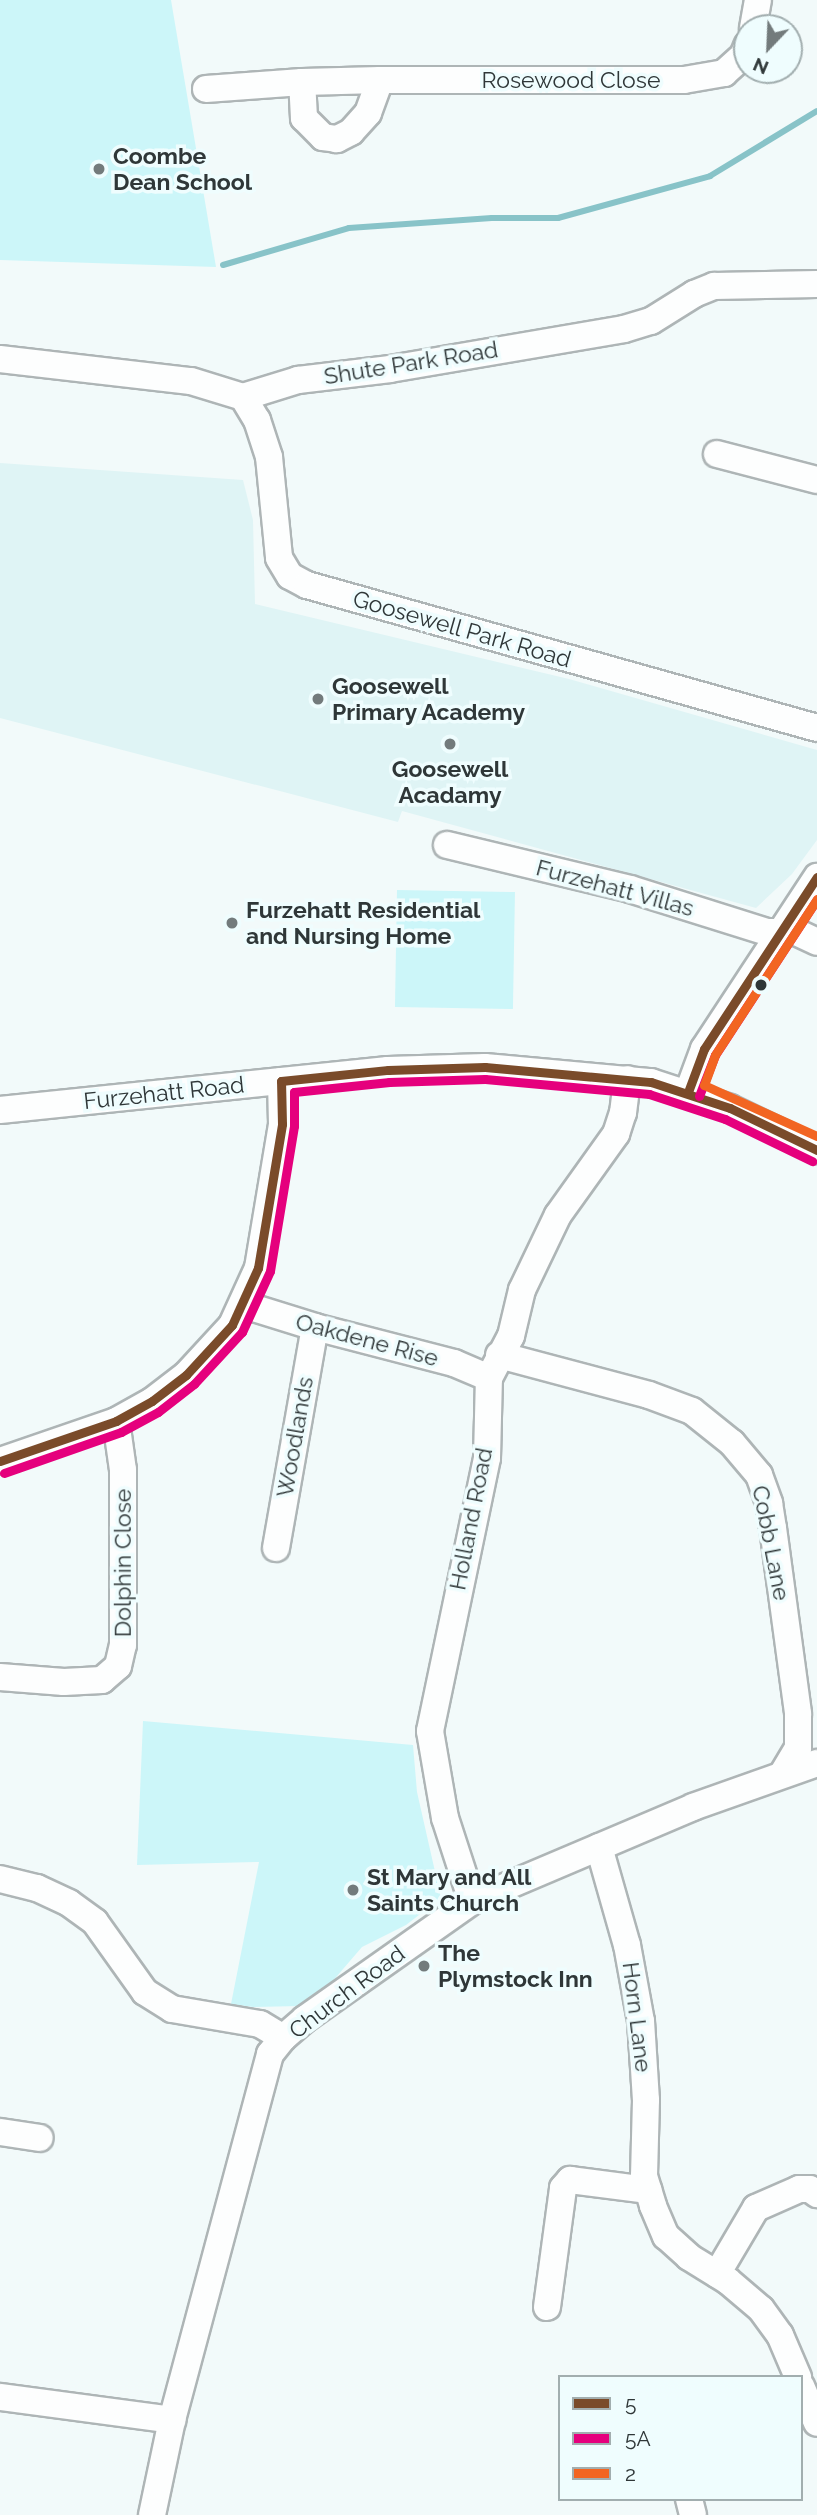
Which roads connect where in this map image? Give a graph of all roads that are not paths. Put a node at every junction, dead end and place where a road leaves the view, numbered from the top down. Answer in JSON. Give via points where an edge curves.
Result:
{"nodes":[{"id":1,"x":733,"y":66,"type":"edge"},
{"id":2,"x":380,"y":80,"type":"junction"},
{"id":3,"x":302,"y":82,"type":"junction"},
{"id":4,"x":206,"y":89,"type":"dead end"},
{"id":5,"x":817,"y":284,"type":"edge"},
{"id":6,"x":0,"y":359,"type":"edge"},
{"id":7,"x":243,"y":397,"type":"junction"},
{"id":8,"x":717,"y":454,"type":"dead end"},
{"id":9,"x":817,"y":480,"type":"edge"},
{"id":10,"x":817,"y":728,"type":"edge"},
{"id":11,"x":447,"y":845,"type":"dead end"},
{"id":12,"x":817,"y":877,"type":"edge"},
{"id":13,"x":781,"y":933,"type":"junction"},
{"id":14,"x":817,"y":942,"type":"edge"},
{"id":15,"x":627,"y":1079,"type":"junction"},
{"id":16,"x":281,"y":1081,"type":"junction"},
{"id":17,"x":688,"y":1092,"type":"junction"},
{"id":18,"x":0,"y":1110,"type":"edge"},
{"id":19,"x":817,"y":1150,"type":"edge"},
{"id":20,"x":245,"y":1302,"type":"junction"},
{"id":21,"x":314,"y":1327,"type":"junction"},
{"id":22,"x":494,"y":1367,"type":"junction"},
{"id":23,"x":116,"y":1421,"type":"junction"},
{"id":24,"x":0,"y":1461,"type":"edge"},
{"id":25,"x":276,"y":1548,"type":"dead end"},
{"id":26,"x":0,"y":1677,"type":"edge"},
{"id":27,"x":817,"y":1763,"type":"edge"},
{"id":28,"x":783,"y":1773,"type":"junction"},
{"id":29,"x":598,"y":1847,"type":"junction"},
{"id":30,"x":0,"y":1879,"type":"edge"},
{"id":31,"x":472,"y":1901,"type":"junction"},
{"id":32,"x":283,"y":2038,"type":"junction"},
{"id":33,"x":0,"y":2132,"type":"edge"},
{"id":34,"x":40,"y":2138,"type":"dead end"},
{"id":35,"x":648,"y":2190,"type":"junction"},
{"id":36,"x":815,"y":2190,"type":"edge"},
{"id":37,"x":717,"y":2274,"type":"junction"},
{"id":38,"x":547,"y":2306,"type":"dead end"},
{"id":39,"x":794,"y":2375,"type":"edge"},
{"id":40,"x":803,"y":2394,"type":"edge"},
{"id":41,"x":0,"y":2397,"type":"edge"},
{"id":42,"x":172,"y":2420,"type":"junction"},
{"id":43,"x":817,"y":2423,"type":"edge"},
{"id":44,"x":152,"y":2515,"type":"edge"}],
"edges":[{"from":1,"to":2,"type":"street","name":"Rosewood Close","via":[[724,74],[684,80]]},
{"from":2,"to":3,"type":"street","name":"Rosewood Close"},
{"from":2,"to":3,"type":"street","via":[[368,113],[351,132],[337,139],[323,137],[304,118]]},
{"from":3,"to":4,"type":"street","name":"Rosewood Close"},
{"from":5,"to":7,"type":"street","name":"Shute Park Road","via":[[714,286],[651,321],[625,329],[298,380]]},
{"from":6,"to":7,"type":"street","via":[[191,380]]},
{"from":7,"to":10,"type":"street","name":"Goosewell Park Road","via":[[257,420],[269,457],[279,558],[290,576],[307,585]]},
{"from":8,"to":9,"type":"street"},
{"from":11,"to":13,"type":"street","name":"Furzehatt Villas","via":[[630,889]]},
{"from":12,"to":13,"type":"street"},
{"from":13,"to":14,"type":"street","name":"Furzehatt Villas","via":[[796,932]]},
{"from":13,"to":17,"type":"street","via":[[704,1049]]},
{"from":15,"to":16,"type":"street","name":"Furzehatt Road","via":[[485,1067],[388,1070]]},
{"from":15,"to":17,"type":"street","name":"Furzehatt Road"},
{"from":15,"to":22,"type":"street","name":"Holland Road","via":[[616,1134],[558,1215],[522,1290],[511,1336]]},
{"from":16,"to":18,"type":"street","name":"Furzehatt Road"},
{"from":16,"to":20,"type":"street","via":[[282,1124],[272,1199],[258,1268]]},
{"from":17,"to":19,"type":"street","name":"Furzehatt Road"},
{"from":20,"to":21,"type":"street","name":"Oakdene Rise"},
{"from":20,"to":23,"type":"street","via":[[232,1325],[186,1375]]},
{"from":21,"to":22,"type":"street","name":"Oakdene Rise","via":[[454,1363]]},
{"from":21,"to":25,"type":"street","name":"Woodlands"},
{"from":22,"to":28,"type":"street","name":"Cobb Lane","via":[[649,1395],[692,1411],[732,1443],[759,1475],[773,1528],[798,1714],[798,1748]]},
{"from":22,"to":31,"type":"street","name":"Holland Road","via":[[487,1458],[430,1731],[445,1818]]},
{"from":23,"to":24,"type":"street"},
{"from":23,"to":26,"type":"street","name":"Dolphin Close","via":[[123,1470],[124,1644],[118,1666],[102,1680]]},
{"from":27,"to":28,"type":"street","name":"Church Road"},
{"from":28,"to":29,"type":"street","name":"Church Road"},
{"from":29,"to":31,"type":"street","name":"Church Road"},
{"from":29,"to":35,"type":"street","name":"Horn Lane","via":[[627,1945],[640,2021]]},
{"from":30,"to":32,"type":"street","via":[[37,1888],[95,1922],[145,1992],[172,2009],[260,2024]]},
{"from":31,"to":32,"type":"street","name":"Church Road"},
{"from":32,"to":42,"type":"street","name":"Church Road","via":[[270,2053]]},
{"from":33,"to":34,"type":"street"},
{"from":35,"to":37,"type":"street","name":"Horn Lane","via":[[666,2236]]},
{"from":35,"to":38,"type":"street","via":[[570,2180],[563,2188]]},
{"from":36,"to":37,"type":"street","via":[[786,2193],[756,2208]]},
{"from":37,"to":39,"type":"street","name":"Horn Lane","via":[[761,2309],[780,2335]]},
{"from":40,"to":43,"type":"street","name":"Horn Lane"},
{"from":41,"to":42,"type":"street"},
{"from":42,"to":44,"type":"street","name":"Church Road"}]}
